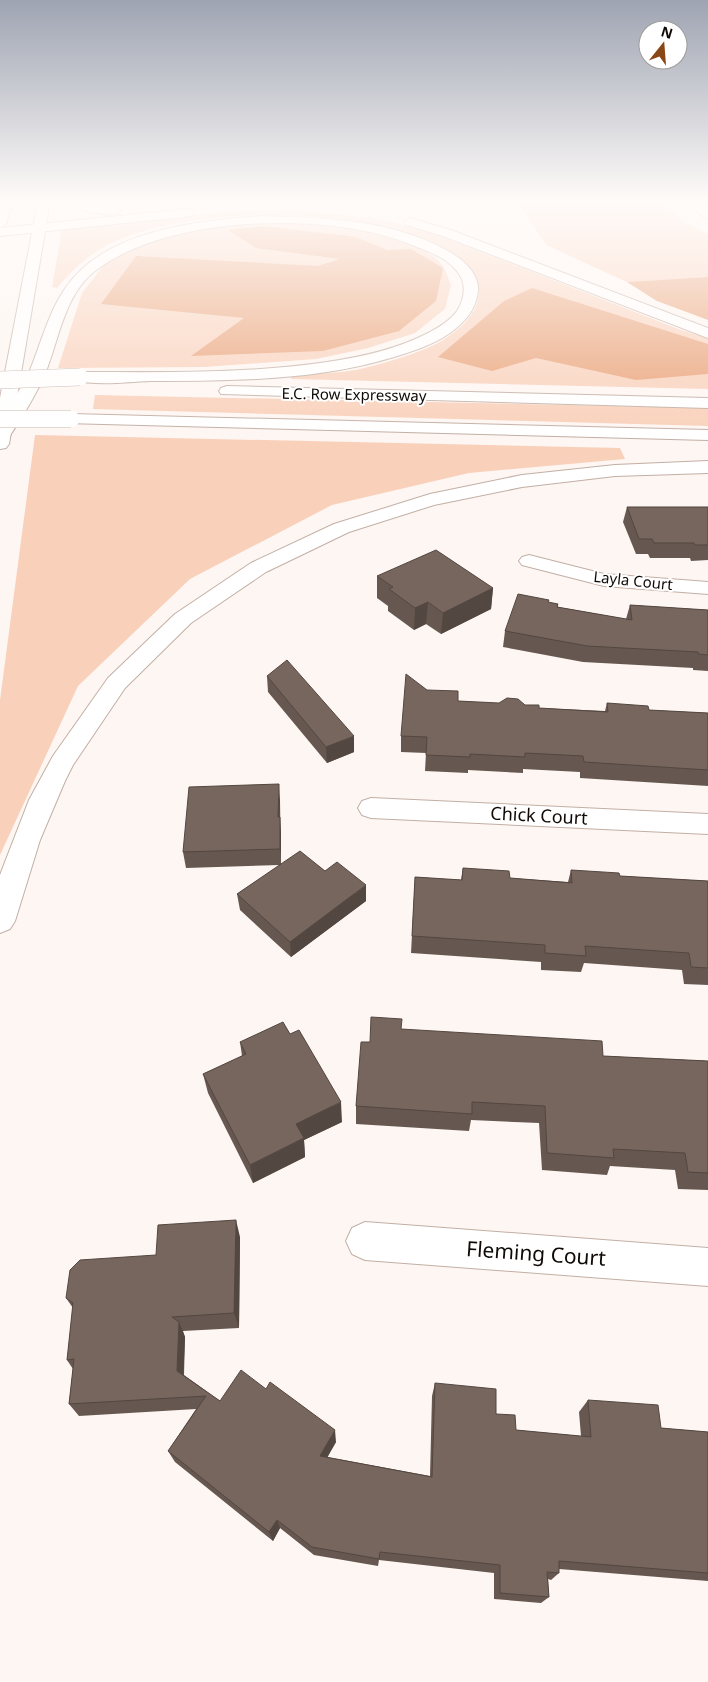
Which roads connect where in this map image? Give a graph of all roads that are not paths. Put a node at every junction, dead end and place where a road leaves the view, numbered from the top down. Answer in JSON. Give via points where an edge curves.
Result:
{"nodes":[{"id":1,"x":30,"y":280,"type":"edge"},
{"id":2,"x":77,"y":280,"type":"edge"},
{"id":3,"x":469,"y":280,"type":"edge"},
{"id":4,"x":571,"y":280,"type":"edge"},
{"id":5,"x":708,"y":333,"type":"edge"},
{"id":6,"x":0,"y":380,"type":"edge"},
{"id":7,"x":80,"y":383,"type":"junction"},
{"id":8,"x":0,"y":385,"type":"edge"},
{"id":9,"x":708,"y":403,"type":"edge"},
{"id":10,"x":0,"y":419,"type":"edge"},
{"id":11,"x":708,"y":435,"type":"edge"},
{"id":12,"x":1,"y":440,"type":"edge"},
{"id":13,"x":708,"y":466,"type":"edge"},
{"id":14,"x":529,"y":560,"type":"dead end"},
{"id":15,"x":708,"y":588,"type":"edge"},
{"id":16,"x":371,"y":808,"type":"dead end"},
{"id":17,"x":708,"y":824,"type":"edge"},
{"id":18,"x":0,"y":920,"type":"edge"},
{"id":19,"x":365,"y":1241,"type":"dead end"},
{"id":20,"x":708,"y":1267,"type":"edge"}],
"edges":[{"from":1,"to":12,"type":"main road"},
{"from":2,"to":12,"type":"main road","via":[[59,312],[36,374]]},
{"from":3,"to":7,"type":"main road","via":[[472,294],[460,317],[446,329],[405,350],[346,364],[272,372]]},
{"from":4,"to":5,"type":"main road"},
{"from":6,"to":7,"type":"main road","bridge":true},
{"from":7,"to":8,"type":"main road","name":"E.C. Row Expressway"},
{"from":7,"to":9,"type":"main road","name":"E.C. Row Expressway"},
{"from":10,"to":11,"type":"main road","name":"E.C. Row Expressway","bridge":true},
{"from":13,"to":18,"type":"main road","via":[[567,474],[457,492],[316,537],[228,586],[153,646],[90,719],[44,796],[27,835]]},
{"from":14,"to":15,"type":"main road","name":"Layla Court","via":[[604,580]]},
{"from":16,"to":17,"type":"main road","name":"Chick Court"},
{"from":19,"to":20,"type":"main road","name":"Fleming Court"}]}
